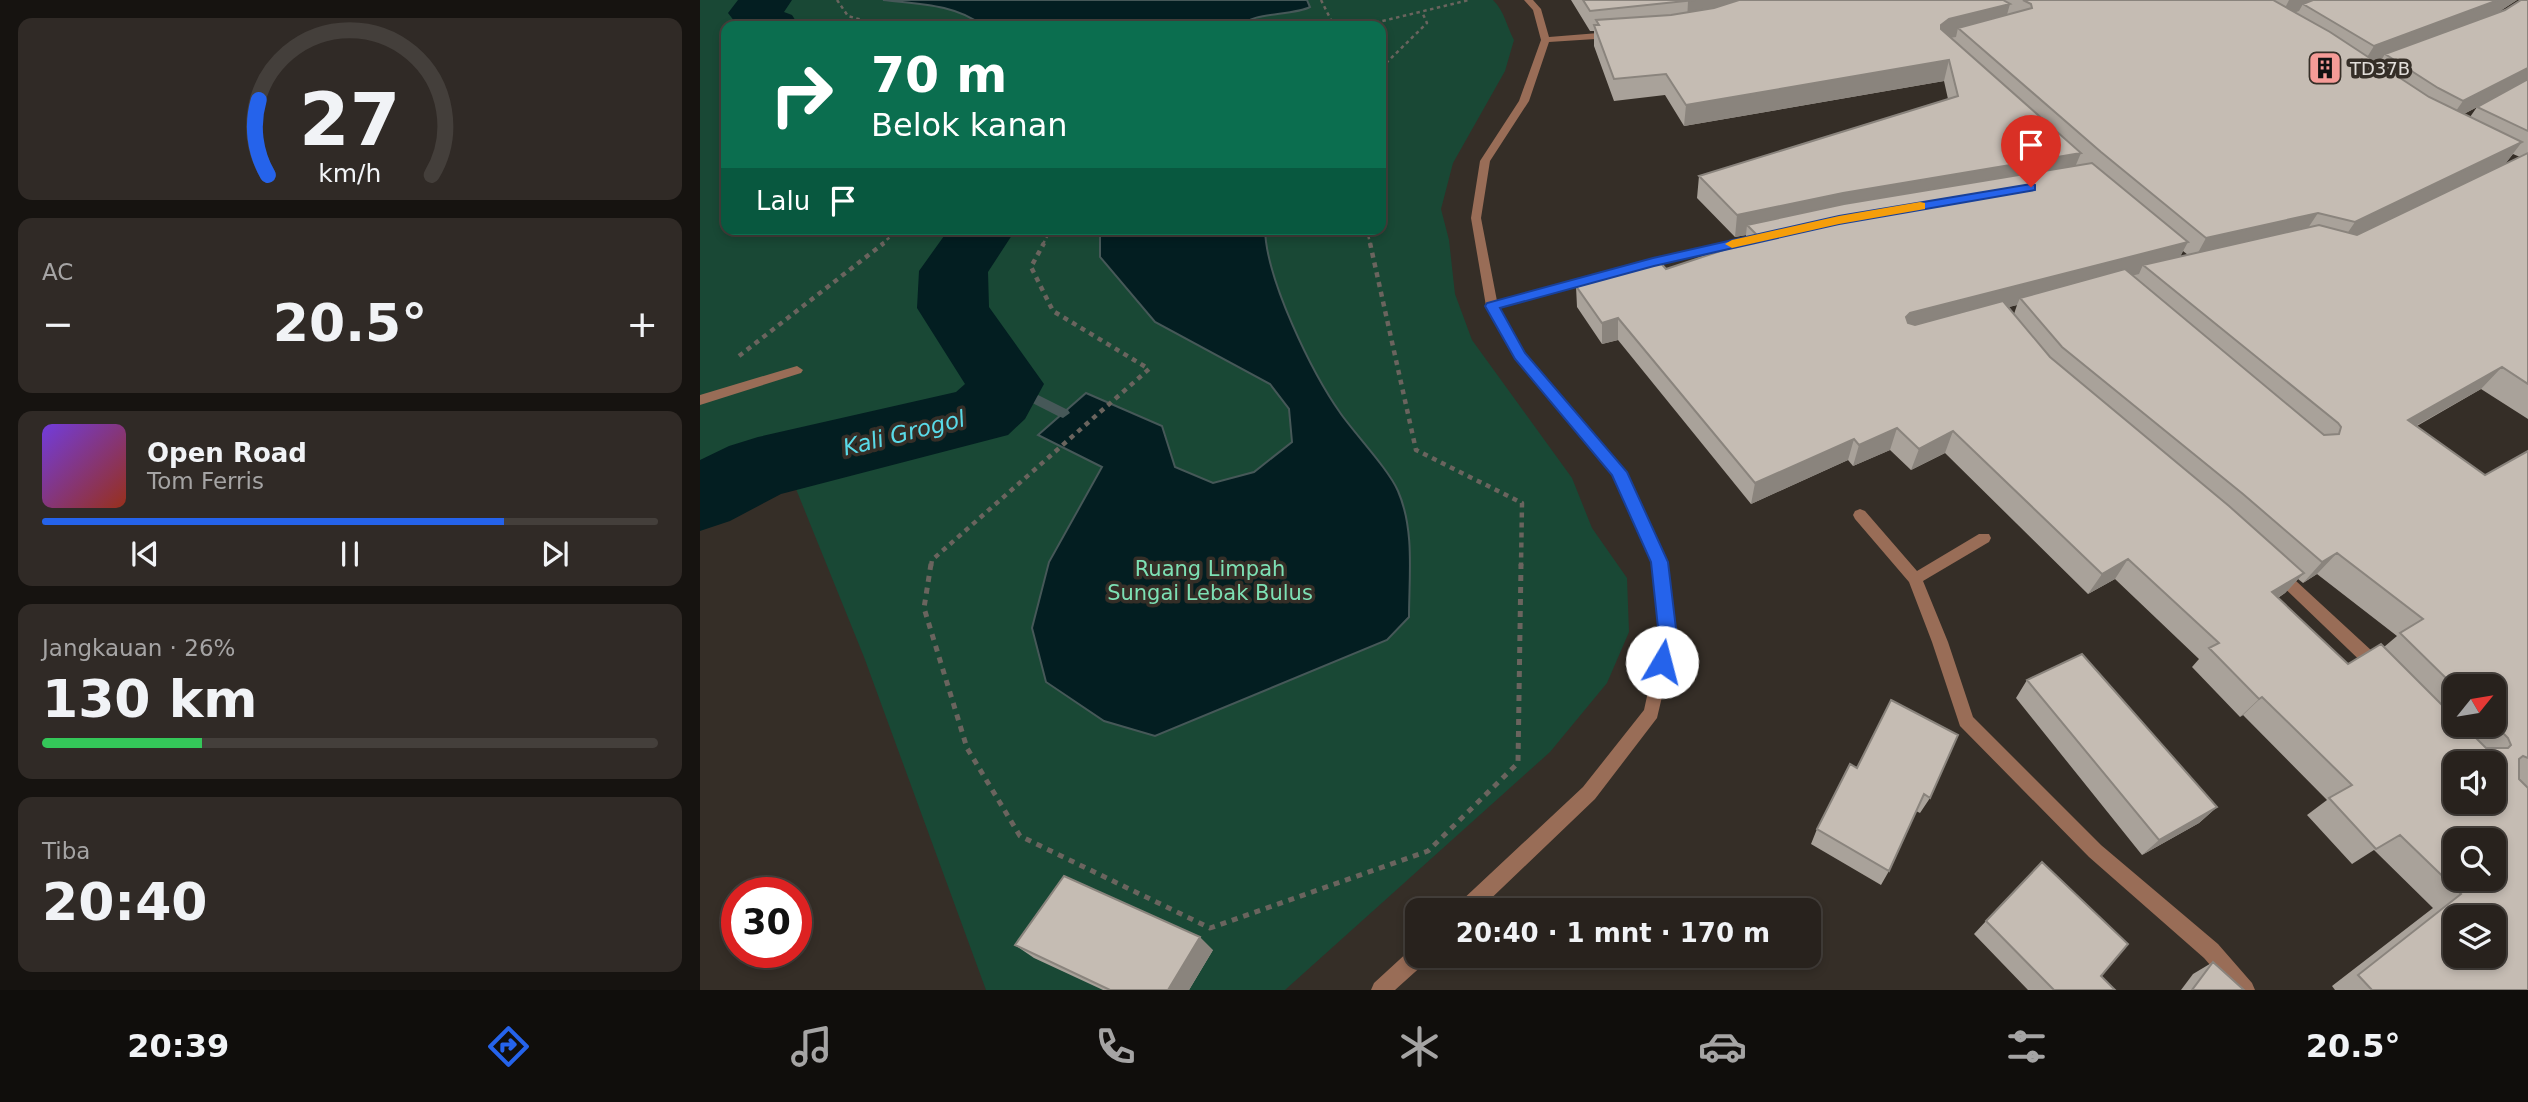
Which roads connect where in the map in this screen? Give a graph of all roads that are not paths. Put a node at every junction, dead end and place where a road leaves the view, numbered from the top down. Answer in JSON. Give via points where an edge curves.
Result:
{"nodes":[{"id":1,"x":1528,"y":0,"type":"edge"},
{"id":2,"x":1624,"y":34,"type":"edge"},
{"id":3,"x":1545,"y":40,"type":"junction"},
{"id":4,"x":1772,"y":235,"type":"edge"},
{"id":5,"x":1492,"y":306,"type":"junction"},
{"id":6,"x":797,"y":370,"type":"dead end"},
{"id":7,"x":700,"y":400,"type":"edge"},
{"id":8,"x":1860,"y":515,"type":"dead end"},
{"id":9,"x":1984,"y":538,"type":"dead end"},
{"id":10,"x":2269,"y":565,"type":"edge"},
{"id":11,"x":1915,"y":579,"type":"junction"},
{"id":12,"x":2386,"y":675,"type":"edge"},
{"id":13,"x":1479,"y":898,"type":"edge"},
{"id":14,"x":1405,"y":968,"type":"edge"},
{"id":15,"x":1381,"y":990,"type":"edge"},
{"id":16,"x":2245,"y":990,"type":"edge"}],
"edges":[{"from":1,"to":3,"type":"street","via":[[1537,9]]},
{"from":2,"to":3,"type":"street"},
{"from":3,"to":5,"type":"street","via":[[1524,101],[1485,162],[1476,218]]},
{"from":4,"to":5,"type":"street"},
{"from":5,"to":13,"type":"street","via":[[1520,356],[1619,472],[1660,562],[1668,637],[1651,713],[1590,793]]},
{"from":6,"to":7,"type":"street"},
{"from":8,"to":11,"type":"street"},
{"from":9,"to":11,"type":"street"},
{"from":10,"to":12,"type":"street"},
{"from":11,"to":16,"type":"street","via":[[1966,721],[2095,851],[2211,951]]},
{"from":14,"to":15,"type":"street"}]}
